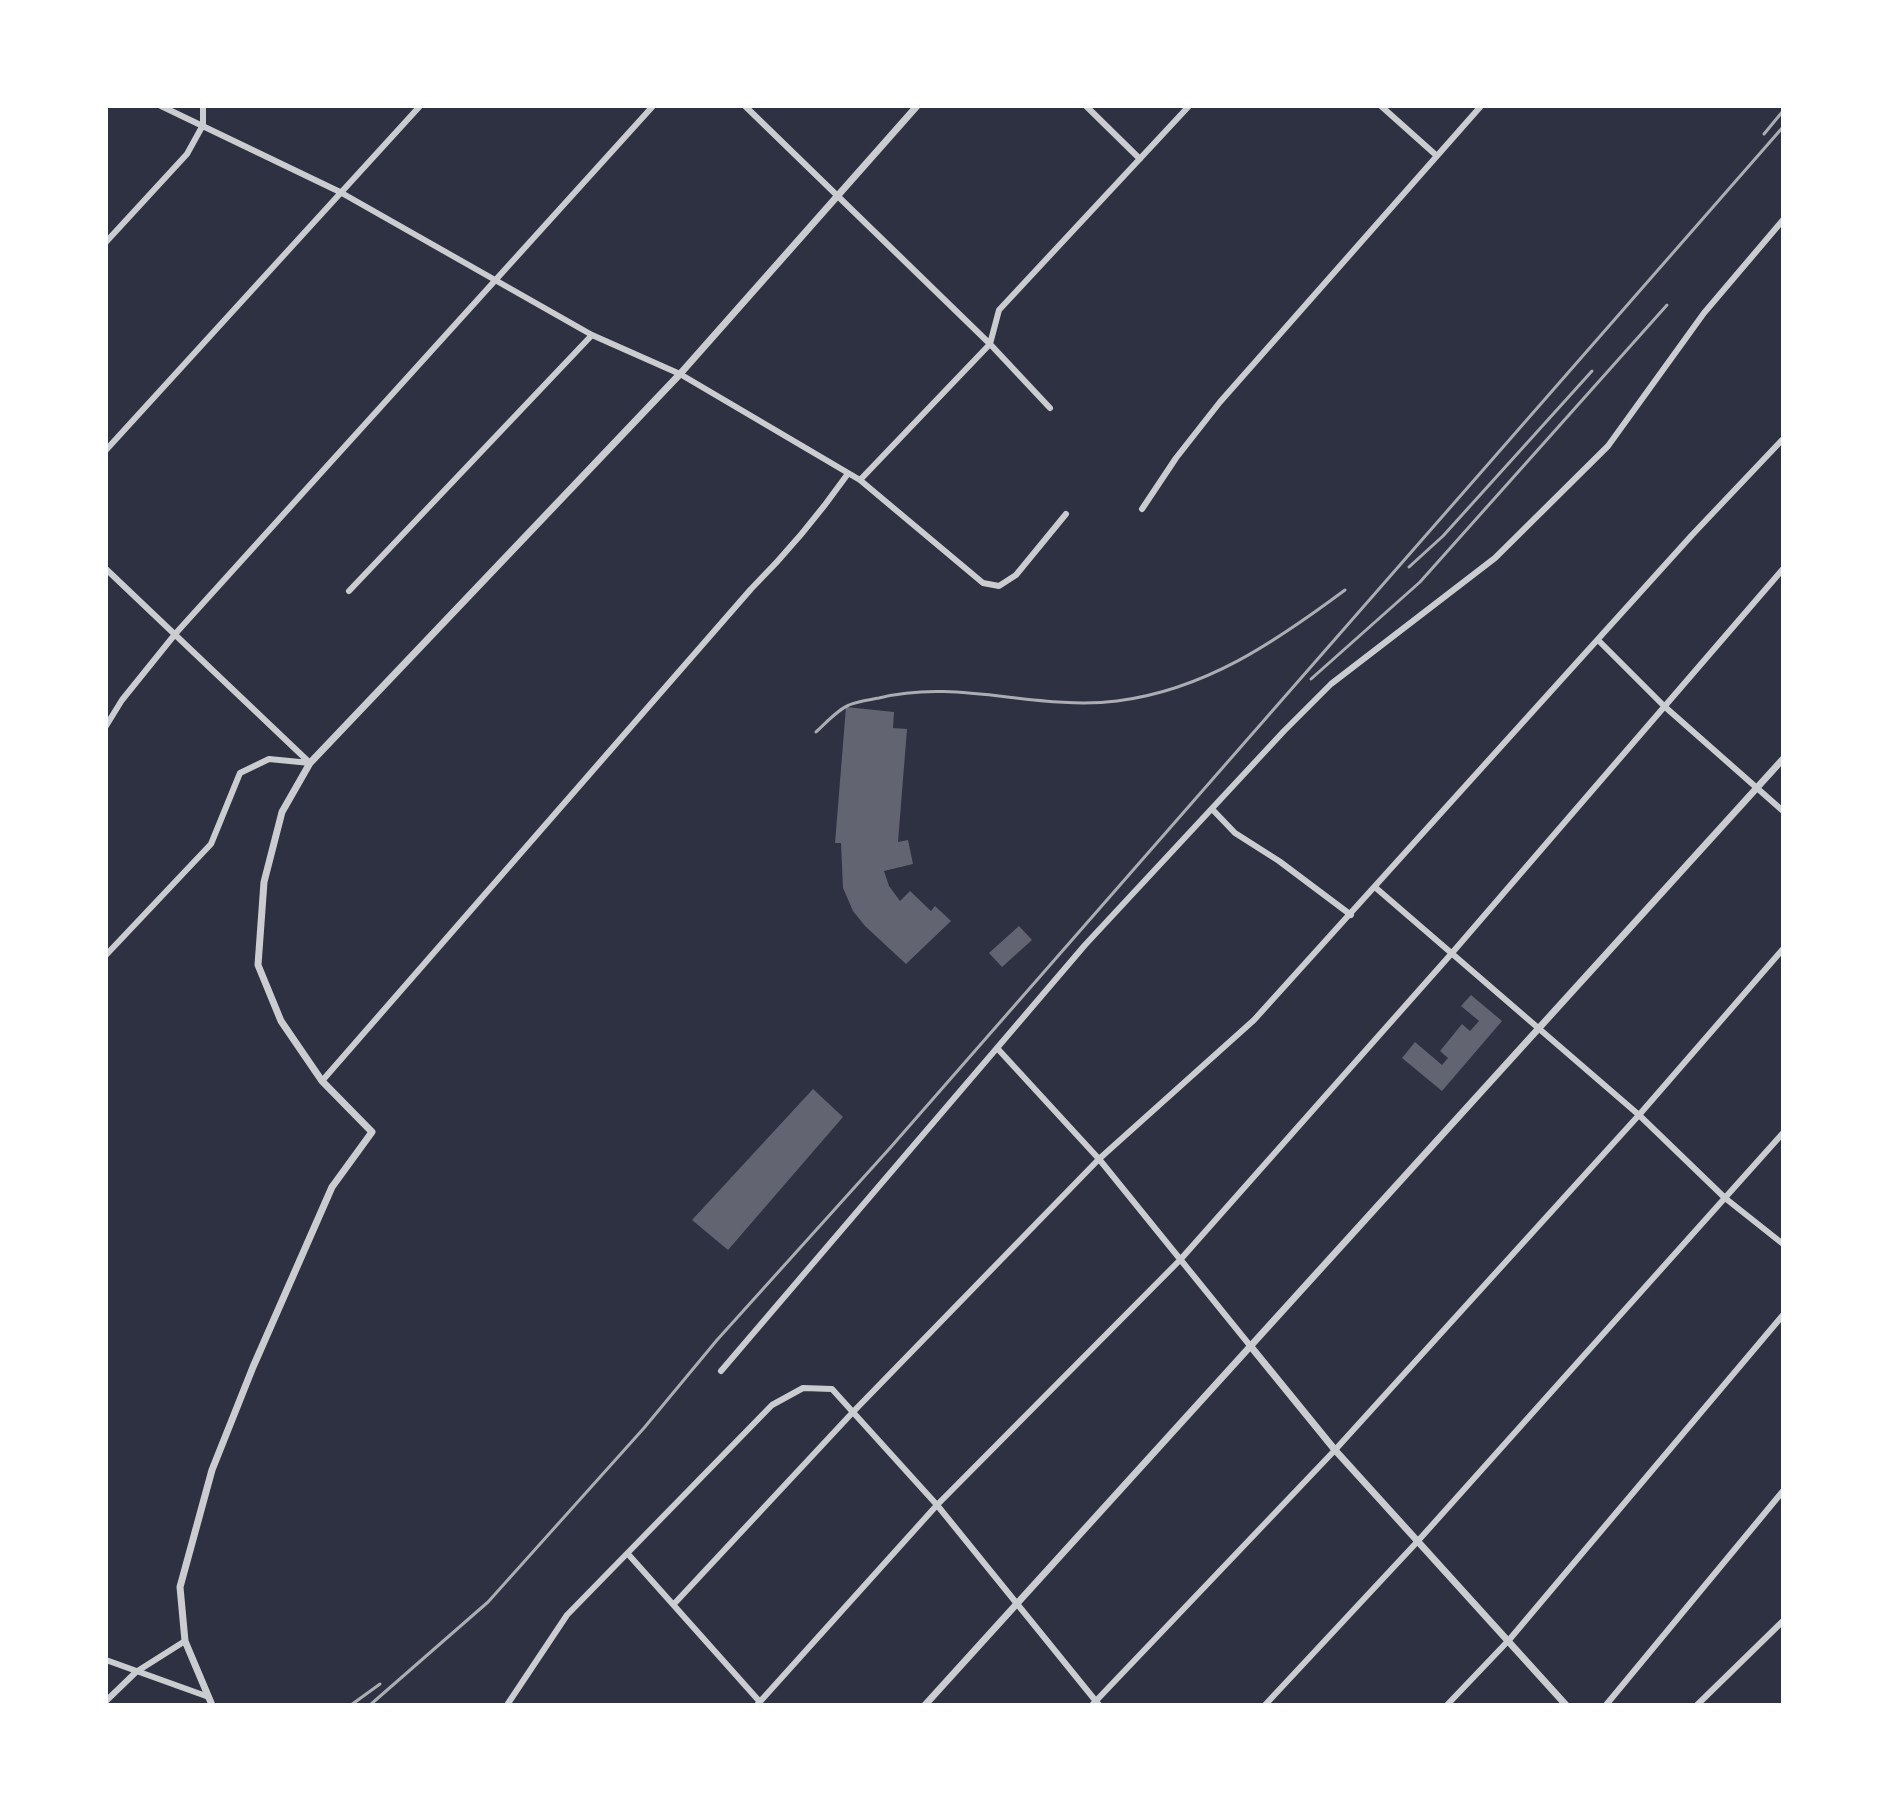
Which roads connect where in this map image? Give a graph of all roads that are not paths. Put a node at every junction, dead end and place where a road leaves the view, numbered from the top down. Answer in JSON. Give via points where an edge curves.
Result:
{"nodes":[{"id":1,"x":161,"y":106,"type":"edge"},
{"id":2,"x":203,"y":106,"type":"edge"},
{"id":3,"x":420,"y":106,"type":"edge"},
{"id":4,"x":653,"y":106,"type":"edge"},
{"id":5,"x":745,"y":106,"type":"edge"},
{"id":6,"x":917,"y":106,"type":"edge"},
{"id":7,"x":1086,"y":106,"type":"edge"},
{"id":8,"x":1189,"y":106,"type":"edge"},
{"id":9,"x":1381,"y":106,"type":"edge"},
{"id":10,"x":1481,"y":106,"type":"edge"},
{"id":11,"x":203,"y":125,"type":"junction"},
{"id":12,"x":1437,"y":156,"type":"junction"},
{"id":13,"x":1140,"y":159,"type":"junction"},
{"id":14,"x":340,"y":192,"type":"junction"},
{"id":15,"x":837,"y":197,"type":"junction"},
{"id":16,"x":1783,"y":220,"type":"edge"},
{"id":17,"x":106,"y":242,"type":"edge"},
{"id":18,"x":493,"y":280,"type":"junction"},
{"id":19,"x":592,"y":335,"type":"junction"},
{"id":20,"x":990,"y":344,"type":"junction"},
{"id":21,"x":680,"y":374,"type":"junction"},
{"id":22,"x":1050,"y":408,"type":"dead end"},
{"id":23,"x":1783,"y":439,"type":"edge"},
{"id":24,"x":106,"y":450,"type":"edge"},
{"id":25,"x":847,"y":475,"type":"junction"},
{"id":26,"x":860,"y":480,"type":"junction"},
{"id":27,"x":1142,"y":509,"type":"dead end"},
{"id":28,"x":1066,"y":514,"type":"dead end"},
{"id":29,"x":106,"y":569,"type":"edge"},
{"id":30,"x":1783,"y":569,"type":"edge"},
{"id":31,"x":349,"y":591,"type":"dead end"},
{"id":32,"x":176,"y":633,"type":"junction"},
{"id":33,"x":1598,"y":640,"type":"junction"},
{"id":34,"x":1664,"y":706,"type":"junction"},
{"id":35,"x":106,"y":726,"type":"edge"},
{"id":36,"x":1783,"y":759,"type":"edge"},
{"id":37,"x":310,"y":763,"type":"junction"},
{"id":38,"x":1757,"y":789,"type":"junction"},
{"id":39,"x":1212,"y":809,"type":"junction"},
{"id":40,"x":1783,"y":811,"type":"edge"},
{"id":41,"x":1376,"y":888,"type":"junction"},
{"id":42,"x":1351,"y":915,"type":"junction"},
{"id":43,"x":1783,"y":949,"type":"edge"},
{"id":44,"x":1452,"y":953,"type":"junction"},
{"id":45,"x":106,"y":955,"type":"edge"},
{"id":46,"x":1538,"y":1028,"type":"junction"},
{"id":47,"x":997,"y":1048,"type":"junction"},
{"id":48,"x":322,"y":1081,"type":"junction"},
{"id":49,"x":1639,"y":1115,"type":"junction"},
{"id":50,"x":1783,"y":1133,"type":"edge"},
{"id":51,"x":1099,"y":1159,"type":"junction"},
{"id":52,"x":1725,"y":1198,"type":"junction"},
{"id":53,"x":1783,"y":1244,"type":"edge"},
{"id":54,"x":1180,"y":1260,"type":"junction"},
{"id":55,"x":1783,"y":1315,"type":"edge"},
{"id":56,"x":1252,"y":1348,"type":"junction"},
{"id":57,"x":721,"y":1371,"type":"dead end"},
{"id":58,"x":853,"y":1412,"type":"junction"},
{"id":59,"x":1335,"y":1450,"type":"junction"},
{"id":60,"x":1783,"y":1491,"type":"edge"},
{"id":61,"x":937,"y":1505,"type":"junction"},
{"id":62,"x":1417,"y":1542,"type":"junction"},
{"id":63,"x":628,"y":1554,"type":"junction"},
{"id":64,"x":1017,"y":1603,"type":"junction"},
{"id":65,"x":674,"y":1604,"type":"junction"},
{"id":66,"x":1783,"y":1621,"type":"edge"},
{"id":67,"x":1509,"y":1640,"type":"junction"},
{"id":68,"x":185,"y":1641,"type":"junction"},
{"id":69,"x":106,"y":1660,"type":"edge"},
{"id":70,"x":136,"y":1672,"type":"junction"},
{"id":71,"x":206,"y":1696,"type":"junction"},
{"id":72,"x":106,"y":1701,"type":"edge"},
{"id":73,"x":759,"y":1703,"type":"edge"},
{"id":74,"x":1096,"y":1704,"type":"edge"},
{"id":75,"x":212,"y":1705,"type":"edge"},
{"id":76,"x":507,"y":1705,"type":"edge"},
{"id":77,"x":925,"y":1705,"type":"edge"},
{"id":78,"x":1265,"y":1705,"type":"edge"},
{"id":79,"x":1447,"y":1705,"type":"edge"},
{"id":80,"x":1566,"y":1705,"type":"edge"},
{"id":81,"x":1606,"y":1705,"type":"edge"},
{"id":82,"x":1697,"y":1705,"type":"edge"}],
"edges":[{"from":1,"to":11,"type":"street"},
{"from":2,"to":11,"type":"street"},
{"from":3,"to":14,"type":"street"},
{"from":4,"to":18,"type":"street"},
{"from":5,"to":15,"type":"street"},
{"from":6,"to":15,"type":"street"},
{"from":7,"to":13,"type":"street"},
{"from":8,"to":13,"type":"street"},
{"from":9,"to":12,"type":"street"},
{"from":10,"to":12,"type":"street"},
{"from":11,"to":14,"type":"street"},
{"from":11,"to":17,"type":"street","via":[[187,154]]},
{"from":12,"to":27,"type":"street","via":[[1220,402]]},
{"from":13,"to":20,"type":"street","via":[[999,310]]},
{"from":14,"to":18,"type":"street"},
{"from":14,"to":24,"type":"street"},
{"from":15,"to":20,"type":"street"},
{"from":15,"to":21,"type":"street"},
{"from":16,"to":39,"type":"street","via":[[1704,313],[1608,446],[1495,558],[1331,684]]},
{"from":18,"to":19,"type":"street"},
{"from":18,"to":32,"type":"street"},
{"from":19,"to":21,"type":"street"},
{"from":19,"to":31,"type":"street"},
{"from":20,"to":22,"type":"street"},
{"from":20,"to":26,"type":"street"},
{"from":21,"to":25,"type":"street"},
{"from":21,"to":37,"type":"street"},
{"from":23,"to":33,"type":"street"},
{"from":25,"to":26,"type":"street"},
{"from":25,"to":48,"type":"street","via":[[788,551]]},
{"from":26,"to":28,"type":"street","via":[[966,571],[999,586],[1016,575]]},
{"from":29,"to":32,"type":"street"},
{"from":30,"to":34,"type":"street"},
{"from":32,"to":35,"type":"street"},
{"from":32,"to":37,"type":"street"},
{"from":33,"to":34,"type":"street"},
{"from":33,"to":41,"type":"street"},
{"from":34,"to":38,"type":"street"},
{"from":34,"to":44,"type":"street"},
{"from":36,"to":38,"type":"street"},
{"from":37,"to":45,"type":"street","via":[[269,759],[240,773],[211,844]]},
{"from":37,"to":48,"type":"street","via":[[282,812],[264,882],[258,965],[281,1021]]},
{"from":38,"to":40,"type":"street"},
{"from":38,"to":46,"type":"street"},
{"from":39,"to":42,"type":"street","via":[[1235,833]]},
{"from":39,"to":47,"type":"street"},
{"from":41,"to":42,"type":"street"},
{"from":41,"to":44,"type":"street"},
{"from":42,"to":51,"type":"street","via":[[1254,1020]]},
{"from":43,"to":49,"type":"street"},
{"from":44,"to":46,"type":"street"},
{"from":44,"to":54,"type":"street"},
{"from":46,"to":49,"type":"street"},
{"from":46,"to":56,"type":"street"},
{"from":47,"to":51,"type":"street"},
{"from":47,"to":57,"type":"street"},
{"from":48,"to":68,"type":"street","via":[[372,1132],[332,1187],[212,1470],[180,1587]]},
{"from":49,"to":52,"type":"street"},
{"from":49,"to":59,"type":"street"},
{"from":50,"to":52,"type":"street"},
{"from":51,"to":54,"type":"street"},
{"from":51,"to":58,"type":"street"},
{"from":52,"to":53,"type":"street"},
{"from":52,"to":62,"type":"street"},
{"from":54,"to":56,"type":"street"},
{"from":54,"to":61,"type":"street"},
{"from":55,"to":67,"type":"street"},
{"from":56,"to":59,"type":"street"},
{"from":56,"to":64,"type":"street"},
{"from":58,"to":61,"type":"street"},
{"from":58,"to":63,"type":"street","via":[[832,1389],[803,1388],[772,1405]]},
{"from":58,"to":65,"type":"street"},
{"from":59,"to":62,"type":"street"},
{"from":59,"to":74,"type":"street"},
{"from":60,"to":81,"type":"street"},
{"from":61,"to":64,"type":"street"},
{"from":61,"to":73,"type":"street"},
{"from":62,"to":67,"type":"street"},
{"from":62,"to":78,"type":"street"},
{"from":63,"to":65,"type":"street"},
{"from":63,"to":76,"type":"street","via":[[567,1615]]},
{"from":64,"to":74,"type":"street"},
{"from":64,"to":77,"type":"street"},
{"from":65,"to":73,"type":"street"},
{"from":66,"to":82,"type":"street"},
{"from":67,"to":79,"type":"street"},
{"from":67,"to":80,"type":"street"},
{"from":68,"to":70,"type":"street"},
{"from":68,"to":71,"type":"street"},
{"from":69,"to":70,"type":"street"},
{"from":70,"to":71,"type":"street"},
{"from":70,"to":72,"type":"street"},
{"from":71,"to":75,"type":"street"}]}
